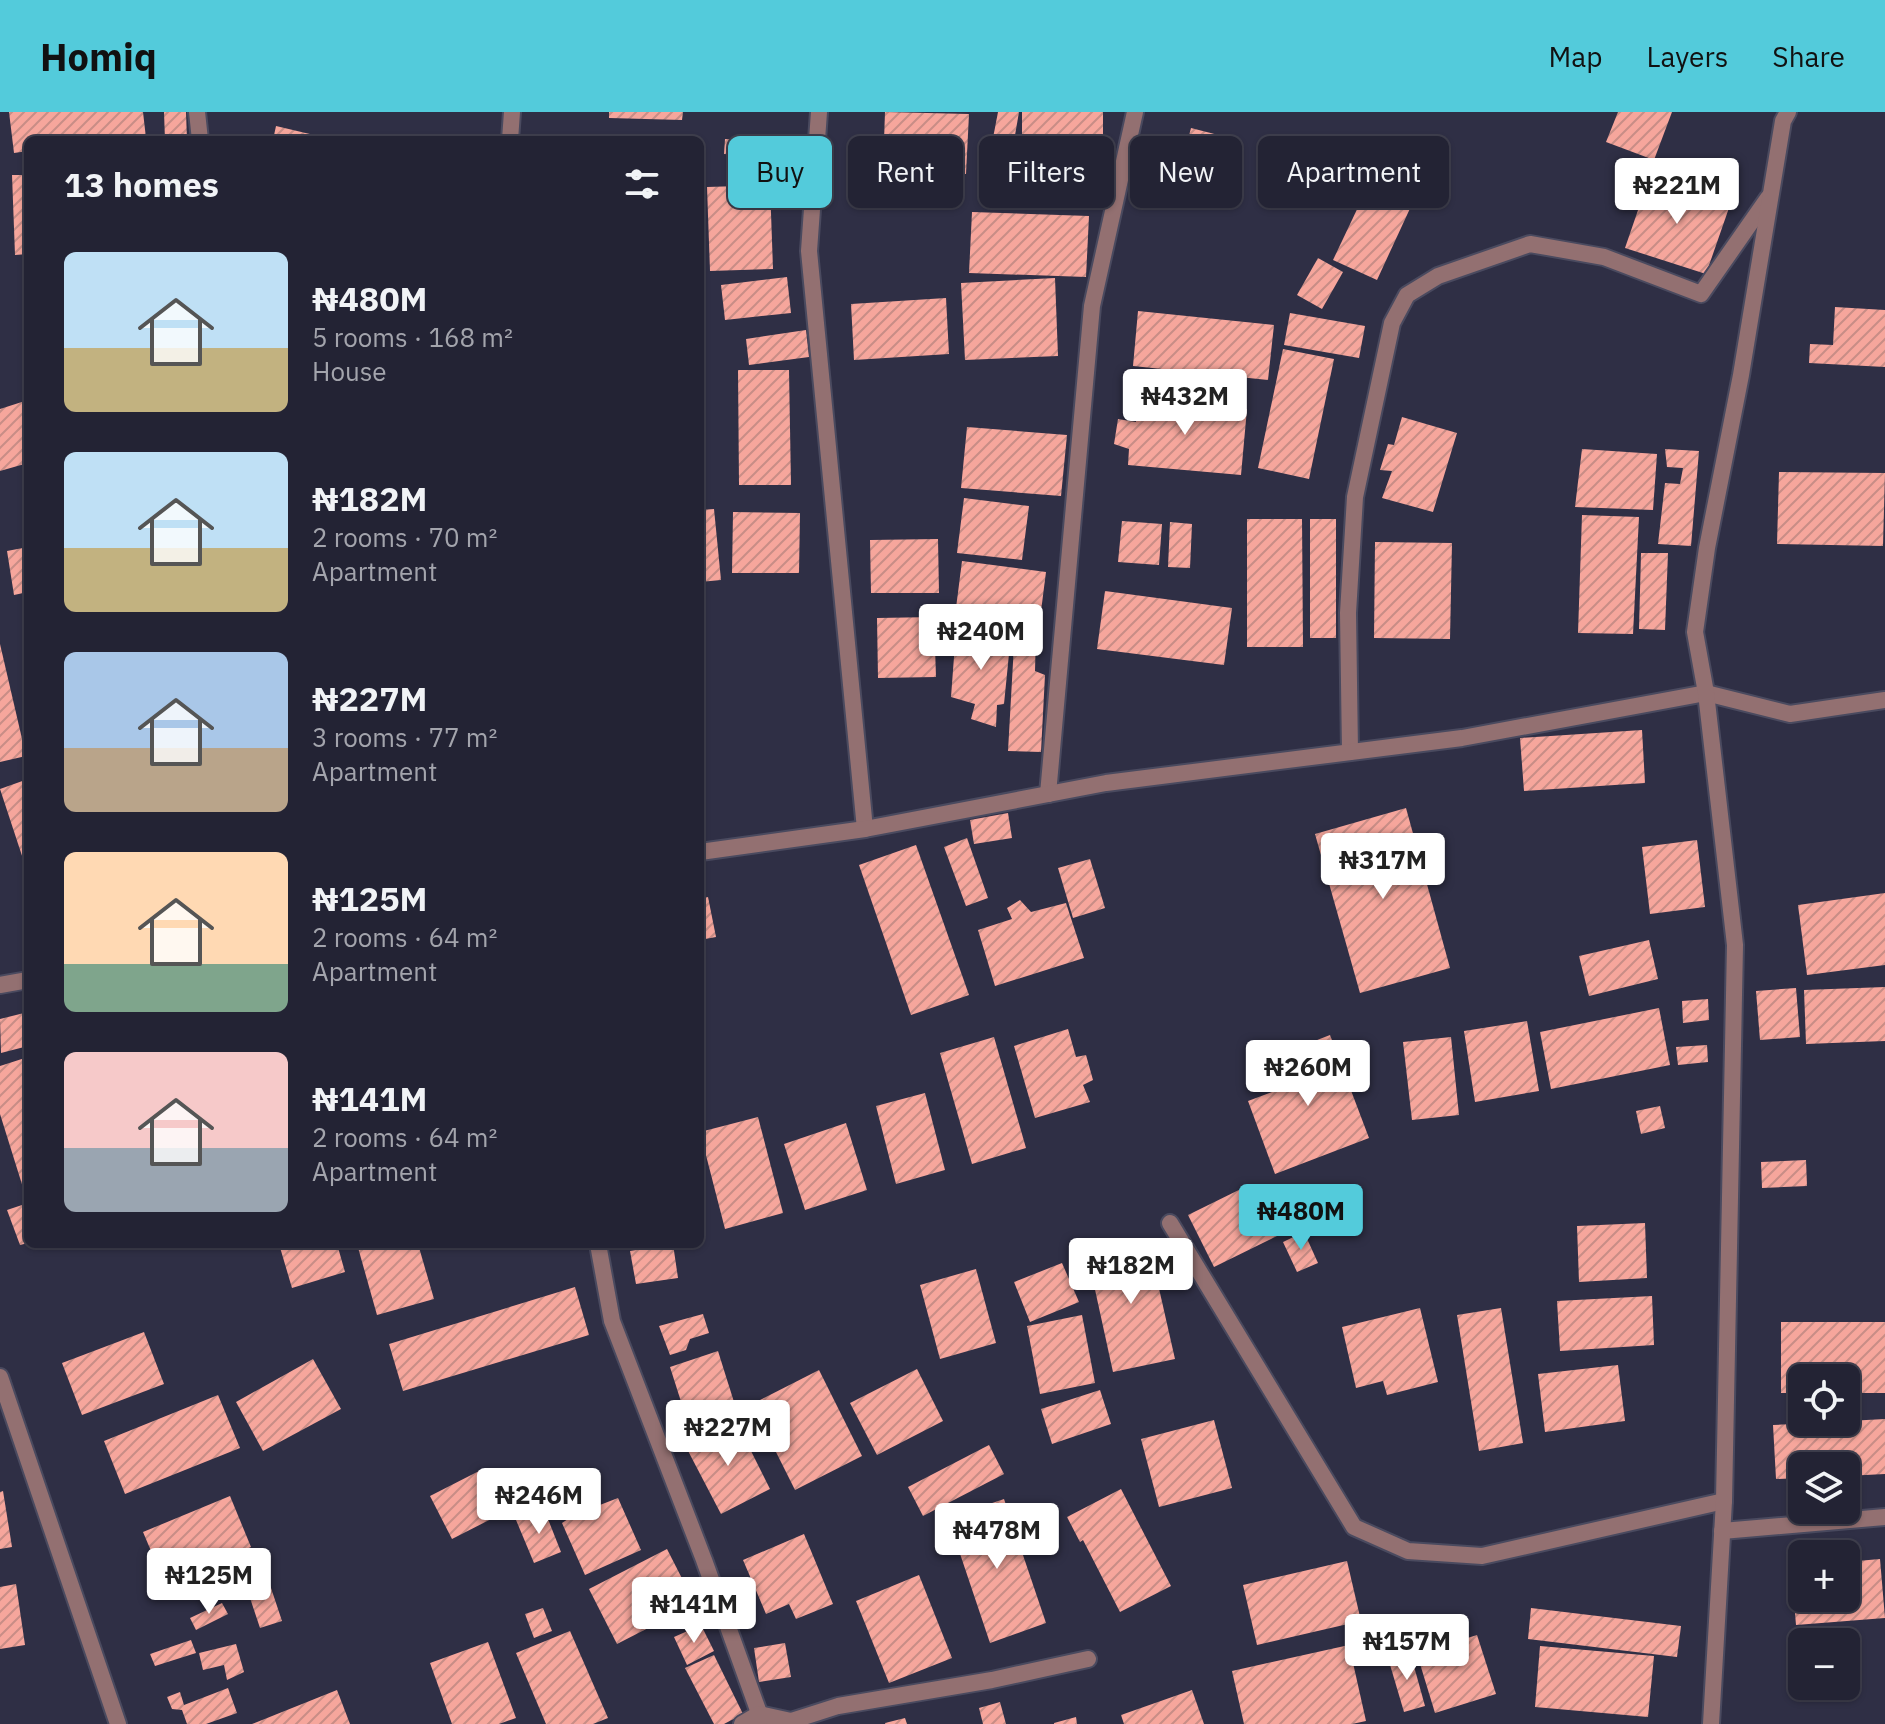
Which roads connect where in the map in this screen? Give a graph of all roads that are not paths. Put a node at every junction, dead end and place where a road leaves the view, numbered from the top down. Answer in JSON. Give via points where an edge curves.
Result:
{"nodes":[{"id":1,"x":197,"y":112,"type":"edge"},
{"id":2,"x":512,"y":112,"type":"edge"},
{"id":3,"x":819,"y":112,"type":"edge"},
{"id":4,"x":1135,"y":112,"type":"edge"},
{"id":5,"x":1788,"y":112,"type":"edge"},
{"id":6,"x":200,"y":136,"type":"edge"},
{"id":7,"x":510,"y":136,"type":"edge"},
{"id":8,"x":1771,"y":193,"type":"junction"},
{"id":9,"x":1706,"y":693,"type":"junction"},
{"id":10,"x":1885,"y":700,"type":"edge"},
{"id":11,"x":1350,"y":752,"type":"junction"},
{"id":12,"x":1048,"y":794,"type":"junction"},
{"id":13,"x":865,"y":829,"type":"junction"},
{"id":14,"x":704,"y":851,"type":"edge"},
{"id":15,"x":24,"y":981,"type":"edge"},
{"id":16,"x":0,"y":985,"type":"edge"},
{"id":17,"x":1170,"y":1223,"type":"dead end"},
{"id":18,"x":599,"y":1248,"type":"edge"},
{"id":19,"x":0,"y":1377,"type":"edge"},
{"id":20,"x":1724,"y":1501,"type":"junction"},
{"id":21,"x":1885,"y":1517,"type":"edge"},
{"id":22,"x":1722,"y":1531,"type":"junction"},
{"id":23,"x":1088,"y":1659,"type":"dead end"},
{"id":24,"x":761,"y":1719,"type":"edge"},
{"id":25,"x":118,"y":1724,"type":"edge"},
{"id":26,"x":742,"y":1724,"type":"edge"},
{"id":27,"x":1711,"y":1724,"type":"edge"}],
"edges":[{"from":1,"to":6,"type":"street"},
{"from":2,"to":7,"type":"street"},
{"from":3,"to":13,"type":"street","via":[[809,251]]},
{"from":4,"to":12,"type":"street","via":[[1092,306]]},
{"from":5,"to":8,"type":"street"},
{"from":8,"to":9,"type":"street","via":[[1695,632]]},
{"from":8,"to":11,"type":"street","via":[[1701,294],[1604,257],[1530,244],[1438,276],[1407,295],[1392,323],[1355,497],[1348,613]]},
{"from":9,"to":10,"type":"street","via":[[1790,714]]},
{"from":9,"to":11,"type":"street","via":[[1462,738]]},
{"from":9,"to":20,"type":"street","via":[[1735,945]]},
{"from":11,"to":12,"type":"street"},
{"from":12,"to":13,"type":"street"},
{"from":13,"to":14,"type":"street"},
{"from":15,"to":16,"type":"street"},
{"from":17,"to":20,"type":"street","via":[[1354,1527],[1408,1551],[1482,1556]]},
{"from":18,"to":24,"type":"street","via":[[612,1321]]},
{"from":19,"to":25,"type":"street"},
{"from":20,"to":22,"type":"street"},
{"from":21,"to":22,"type":"street"},
{"from":22,"to":27,"type":"street"},
{"from":23,"to":24,"type":"street","via":[[838,1706],[791,1721]]},
{"from":24,"to":26,"type":"street"}]}
